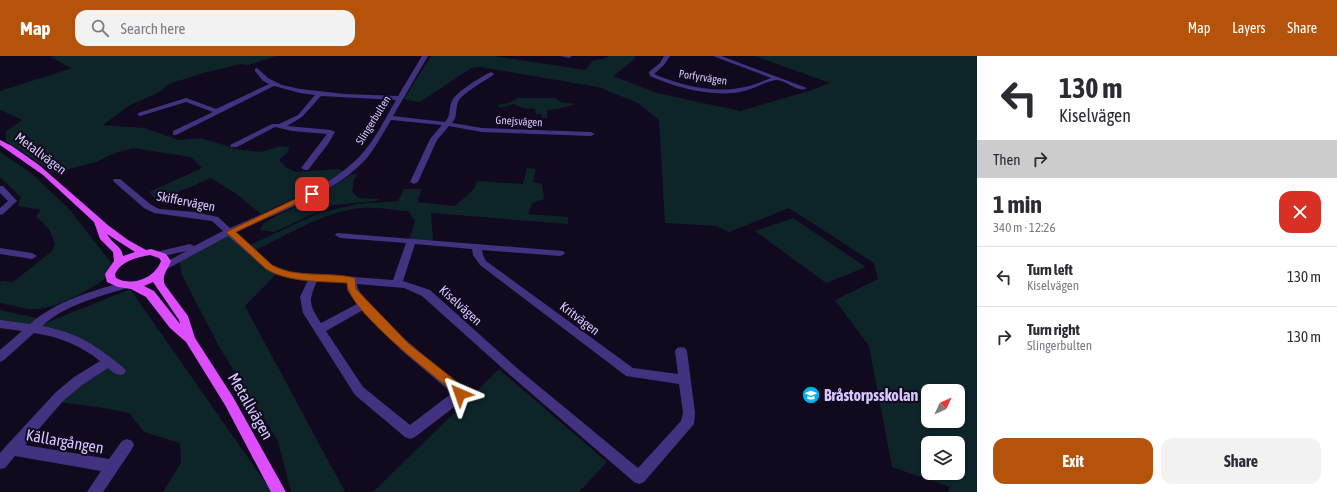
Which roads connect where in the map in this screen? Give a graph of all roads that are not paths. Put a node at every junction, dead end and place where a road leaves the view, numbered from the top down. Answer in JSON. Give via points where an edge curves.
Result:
{"nodes":[{"id":1,"x":426,"y":56,"type":"edge"},
{"id":2,"x":563,"y":56,"type":"edge"},
{"id":3,"x":569,"y":56,"type":"edge"},
{"id":4,"x":667,"y":56,"type":"edge"},
{"id":5,"x":716,"y":56,"type":"edge"},
{"id":6,"x":256,"y":70,"type":"dead end"},
{"id":7,"x":491,"y":74,"type":"dead end"},
{"id":8,"x":777,"y":78,"type":"junction"},
{"id":9,"x":273,"y":84,"type":"junction"},
{"id":10,"x":804,"y":88,"type":"dead end"},
{"id":11,"x":320,"y":94,"type":"junction"},
{"id":12,"x":401,"y":98,"type":"junction"},
{"id":13,"x":217,"y":111,"type":"junction"},
{"id":14,"x":140,"y":114,"type":"dead end"},
{"id":15,"x":389,"y":118,"type":"junction"},
{"id":16,"x":447,"y":124,"type":"junction"},
{"id":17,"x":281,"y":126,"type":"junction"},
{"id":18,"x":176,"y":134,"type":"dead end"},
{"id":19,"x":591,"y":134,"type":"dead end"},
{"id":20,"x":0,"y":142,"type":"edge"},
{"id":21,"x":234,"y":145,"type":"dead end"},
{"id":22,"x":305,"y":168,"type":"dead end"},
{"id":23,"x":117,"y":181,"type":"dead end"},
{"id":24,"x":414,"y":182,"type":"dead end"},
{"id":25,"x":0,"y":188,"type":"edge"},
{"id":26,"x":0,"y":212,"type":"edge"},
{"id":27,"x":98,"y":222,"type":"junction"},
{"id":28,"x":230,"y":232,"type":"junction"},
{"id":29,"x":340,"y":235,"type":"dead end"},
{"id":30,"x":220,"y":236,"type":"junction"},
{"id":31,"x":411,"y":241,"type":"junction"},
{"id":32,"x":477,"y":247,"type":"junction"},
{"id":33,"x":0,"y":251,"type":"edge"},
{"id":34,"x":145,"y":253,"type":"junction"},
{"id":35,"x":560,"y":253,"type":"dead end"},
{"id":36,"x":159,"y":254,"type":"junction"},
{"id":37,"x":32,"y":256,"type":"dead end"},
{"id":38,"x":120,"y":263,"type":"junction"},
{"id":39,"x":162,"y":270,"type":"junction"},
{"id":40,"x":110,"y":277,"type":"junction"},
{"id":41,"x":314,"y":277,"type":"junction"},
{"id":42,"x":352,"y":280,"type":"junction"},
{"id":43,"x":397,"y":284,"type":"junction"},
{"id":44,"x":128,"y":285,"type":"junction"},
{"id":45,"x":84,"y":297,"type":"junction"},
{"id":46,"x":364,"y":305,"type":"junction"},
{"id":47,"x":0,"y":324,"type":"edge"},
{"id":48,"x":320,"y":328,"type":"junction"},
{"id":49,"x":30,"y":329,"type":"junction"},
{"id":50,"x":190,"y":339,"type":"junction"},
{"id":51,"x":681,"y":351,"type":"dead end"},
{"id":52,"x":0,"y":357,"type":"edge"},
{"id":53,"x":108,"y":362,"type":"junction"},
{"id":54,"x":120,"y":371,"type":"dead end"},
{"id":55,"x":686,"y":380,"type":"junction"},
{"id":56,"x":128,"y":445,"type":"dead end"},
{"id":57,"x":12,"y":448,"type":"junction"},
{"id":58,"x":0,"y":463,"type":"edge"},
{"id":59,"x":112,"y":466,"type":"junction"},
{"id":60,"x":94,"y":492,"type":"edge"},
{"id":61,"x":279,"y":492,"type":"edge"}],
"edges":[{"from":1,"to":12,"type":"street","name":"Slingerbulten"},
{"from":2,"to":3,"type":"street"},
{"from":4,"to":8,"type":"street","name":"Porfyrvägen","via":[[662,64],[650,73],[652,75],[711,90],[733,92]]},
{"from":5,"to":8,"type":"street","name":"Porfyrvägen"},
{"from":6,"to":9,"type":"street"},
{"from":7,"to":16,"type":"street","via":[[458,97],[453,105],[453,117]]},
{"from":8,"to":10,"type":"street","name":"Porfyrvägen"},
{"from":9,"to":11,"type":"street","via":[[292,91]]},
{"from":9,"to":13,"type":"street"},
{"from":11,"to":12,"type":"street"},
{"from":11,"to":17,"type":"street","via":[[300,116]]},
{"from":12,"to":15,"type":"street","name":"Slingerbulten"},
{"from":13,"to":14,"type":"street","via":[[186,100]]},
{"from":13,"to":18,"type":"street","via":[[219,113]]},
{"from":15,"to":16,"type":"street","name":"Gnejsvägen"},
{"from":15,"to":28,"type":"street","name":"Slingerbulten","via":[[370,149],[341,176],[312,194]]},
{"from":16,"to":19,"type":"street","name":"Gnejsvägen","via":[[482,130]]},
{"from":16,"to":24,"type":"street","via":[[434,139]]},
{"from":17,"to":21,"type":"street","via":[[268,127]]},
{"from":17,"to":22,"type":"street","via":[[331,132],[320,152]]},
{"from":20,"to":27,"type":"main road","name":"Metallvägen","via":[[48,176]]},
{"from":23,"to":28,"type":"street","name":"Skiffervägen","via":[[152,209],[210,217],[219,221]]},
{"from":25,"to":26,"type":"street","via":[[13,201]]},
{"from":27,"to":34,"type":"main road","name":"Metallvägen","via":[[125,243]]},
{"from":27,"to":38,"type":"main road","name":"Metallvägen","via":[[106,239],[118,251]]},
{"from":28,"to":30,"type":"street","name":"Slingerbulten"},
{"from":28,"to":41,"type":"street","name":"Kiselvägen","via":[[276,271]]},
{"from":29,"to":31,"type":"street"},
{"from":30,"to":36,"type":"street","name":"Slingerbulten"},
{"from":30,"to":39,"type":"street","name":"Slingerbulten"},
{"from":31,"to":32,"type":"street"},
{"from":31,"to":43,"type":"street"},
{"from":32,"to":35,"type":"street"},
{"from":32,"to":55,"type":"street","name":"Kritvägen","via":[[478,255],[484,263],[630,373]]},
{"from":33,"to":37,"type":"street"},
{"from":34,"to":36,"type":"main road","name":"Metallvägen"},
{"from":34,"to":38,"type":"main road","name":"Metallvägen","via":[[132,256]]},
{"from":36,"to":39,"type":"main road","name":"Metallvägen","via":[[166,261]]},
{"from":38,"to":40,"type":"main road","name":"Metallvägen","via":[[112,270]]},
{"from":39,"to":44,"type":"main road","via":[[145,282]]},
{"from":39,"to":50,"type":"main road","name":"Metallvägen","via":[[158,281],[160,286],[184,319]]},
{"from":40,"to":44,"type":"main road","name":"Metallvägen","via":[[114,283]]},
{"from":40,"to":45,"type":"street"},
{"from":41,"to":42,"type":"street","name":"Kiselvägen"},
{"from":41,"to":48,"type":"street","via":[[305,303]]},
{"from":42,"to":43,"type":"street","name":"Kiselvägen"},
{"from":42,"to":46,"type":"street","via":[[352,290]]},
{"from":43,"to":55,"type":"street","name":"Kiselvägen","via":[[414,288],[429,296],[514,372],[639,477],[687,424],[689,413]]},
{"from":44,"to":45,"type":"street"},
{"from":44,"to":50,"type":"main road","name":"Metallvägen","via":[[150,294],[174,325]]},
{"from":45,"to":49,"type":"street","via":[[45,317]]},
{"from":46,"to":48,"type":"street"},
{"from":46,"to":48,"type":"street","via":[[405,347],[459,391],[458,397],[410,433],[359,391]]},
{"from":47,"to":49,"type":"street"},
{"from":49,"to":52,"type":"street"},
{"from":49,"to":53,"type":"street","via":[[48,331],[76,340]]},
{"from":50,"to":61,"type":"main road","name":"Metallvägen","via":[[229,401]]},
{"from":51,"to":55,"type":"street"},
{"from":53,"to":54,"type":"street"},
{"from":53,"to":57,"type":"street","via":[[59,396]]},
{"from":56,"to":59,"type":"street","name":"Källargången"},
{"from":57,"to":58,"type":"street"},
{"from":57,"to":59,"type":"street","name":"Källargången"},
{"from":59,"to":60,"type":"street","name":"Källargången"}]}
